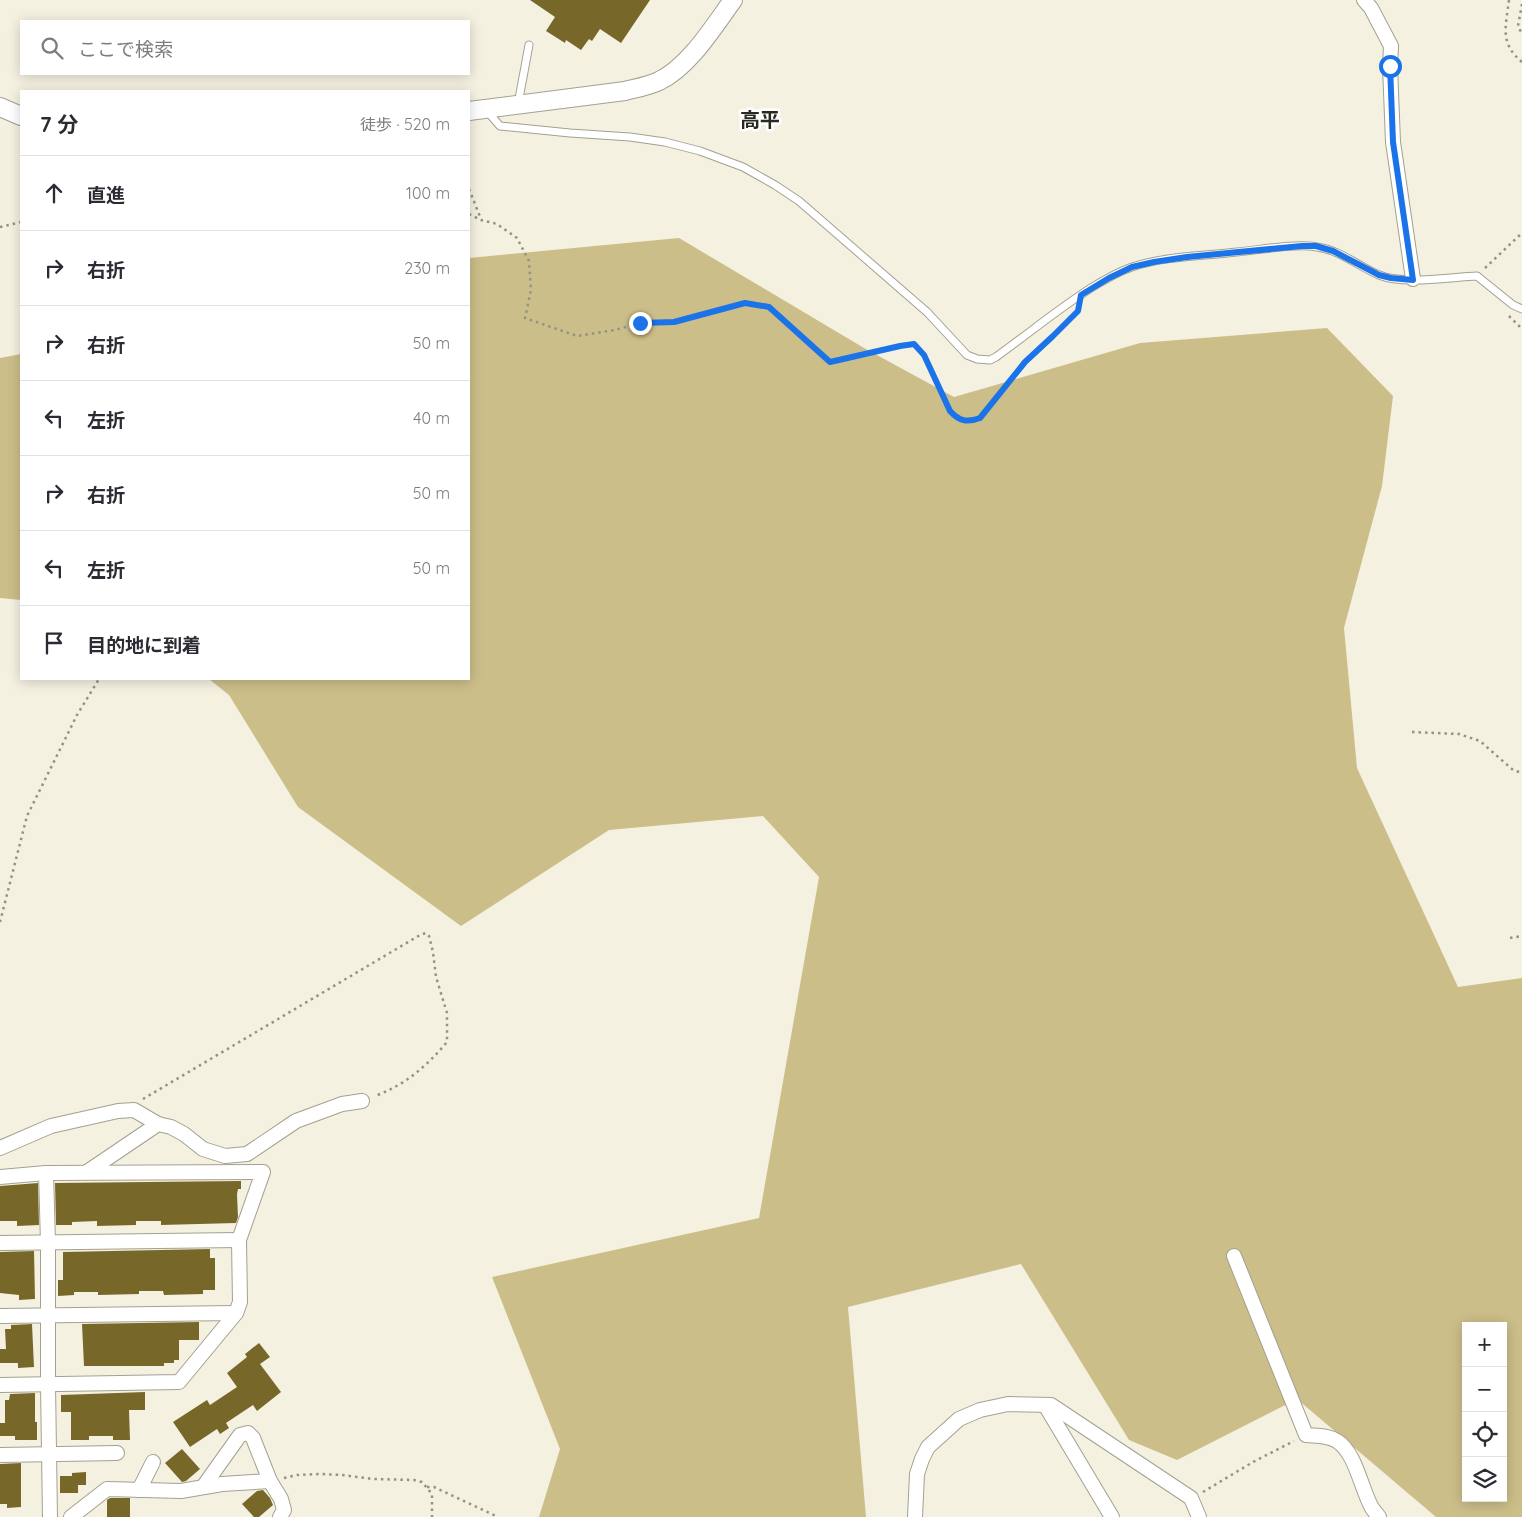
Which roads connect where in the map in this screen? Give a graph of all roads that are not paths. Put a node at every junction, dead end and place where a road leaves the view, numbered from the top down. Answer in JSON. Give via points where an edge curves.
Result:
{"nodes":[{"id":1,"x":732,"y":0,"type":"edge"},
{"id":2,"x":1364,"y":0,"type":"edge"},
{"id":3,"x":529,"y":45,"type":"dead end"},
{"id":4,"x":518,"y":104,"type":"junction"},
{"id":5,"x":0,"y":107,"type":"edge"},
{"id":6,"x":477,"y":110,"type":"edge"},
{"id":7,"x":20,"y":116,"type":"edge"},
{"id":8,"x":1413,"y":280,"type":"junction"},
{"id":9,"x":1522,"y":309,"type":"edge"},
{"id":10,"x":362,"y":1101,"type":"road end"},
{"id":11,"x":158,"y":1124,"type":"junction"},
{"id":12,"x":0,"y":1148,"type":"edge"},
{"id":13,"x":87,"y":1172,"type":"junction"},
{"id":14,"x":46,"y":1173,"type":"junction"},
{"id":15,"x":0,"y":1177,"type":"edge"},
{"id":16,"x":239,"y":1240,"type":"junction"},
{"id":17,"x":48,"y":1242,"type":"junction"},
{"id":18,"x":0,"y":1243,"type":"edge"},
{"id":19,"x":1234,"y":1256,"type":"dead end"},
{"id":20,"x":236,"y":1313,"type":"junction"},
{"id":21,"x":49,"y":1315,"type":"junction"},
{"id":22,"x":0,"y":1316,"type":"edge"},
{"id":23,"x":0,"y":1385,"type":"edge"},
{"id":24,"x":48,"y":1385,"type":"junction"},
{"id":25,"x":1045,"y":1404,"type":"junction"},
{"id":26,"x":118,"y":1453,"type":"dead end"},
{"id":27,"x":0,"y":1455,"type":"edge"},
{"id":28,"x":50,"y":1455,"type":"junction"},
{"id":29,"x":153,"y":1462,"type":"dead end"},
{"id":30,"x":270,"y":1481,"type":"junction"},
{"id":31,"x":203,"y":1487,"type":"junction"},
{"id":32,"x":139,"y":1490,"type":"junction"},
{"id":33,"x":50,"y":1517,"type":"edge"},
{"id":34,"x":72,"y":1517,"type":"edge"},
{"id":35,"x":280,"y":1517,"type":"edge"},
{"id":36,"x":915,"y":1517,"type":"edge"},
{"id":37,"x":1112,"y":1517,"type":"edge"},
{"id":38,"x":1199,"y":1517,"type":"edge"},
{"id":39,"x":1379,"y":1517,"type":"edge"}],
"edges":[{"from":1,"to":4,"type":"street","via":[[690,57],[661,80],[625,91]]},
{"from":2,"to":8,"type":"street","via":[[1390,46],[1393,142]]},
{"from":3,"to":4,"type":"lane"},
{"from":4,"to":6,"type":"street"},
{"from":5,"to":7,"type":"street"},
{"from":6,"to":8,"type":"lane","via":[[500,126],[665,142],[743,167],[799,201],[927,312],[967,355],[977,359],[996,357],[1109,278],[1132,267],[1154,262],[1316,246],[1333,251],[1379,275]]},
{"from":8,"to":9,"type":"lane","via":[[1477,276]]},
{"from":10,"to":11,"type":"street","via":[[342,1104],[296,1121],[247,1154],[224,1156],[203,1149],[184,1134]]},
{"from":11,"to":12,"type":"street","via":[[134,1110],[127,1110],[50,1126]]},
{"from":11,"to":13,"type":"street"},
{"from":13,"to":14,"type":"street"},
{"from":13,"to":16,"type":"street","via":[[264,1172]]},
{"from":14,"to":15,"type":"street"},
{"from":14,"to":17,"type":"street"},
{"from":16,"to":17,"type":"street"},
{"from":16,"to":20,"type":"street","via":[[240,1302]]},
{"from":17,"to":18,"type":"street"},
{"from":17,"to":21,"type":"street"},
{"from":19,"to":39,"type":"street","via":[[1306,1435],[1326,1436],[1337,1440],[1346,1449]]},
{"from":20,"to":21,"type":"street"},
{"from":20,"to":24,"type":"street","via":[[179,1382]]},
{"from":21,"to":22,"type":"street"},
{"from":21,"to":24,"type":"street"},
{"from":23,"to":24,"type":"street"},
{"from":24,"to":28,"type":"street"},
{"from":25,"to":36,"type":"street","via":[[1008,1404],[980,1410],[959,1419],[945,1430],[922,1458],[917,1474]]},
{"from":25,"to":37,"type":"street"},
{"from":25,"to":38,"type":"street","via":[[1191,1498]]},
{"from":26,"to":28,"type":"street"},
{"from":27,"to":28,"type":"street"},
{"from":28,"to":33,"type":"street"},
{"from":29,"to":32,"type":"street"},
{"from":30,"to":31,"type":"street"},
{"from":30,"to":31,"type":"street","via":[[253,1438],[248,1434],[240,1435]]},
{"from":30,"to":35,"type":"street","via":[[281,1499],[284,1510]]},
{"from":31,"to":32,"type":"street","via":[[181,1491]]},
{"from":32,"to":34,"type":"street","via":[[106,1489]]}]}
